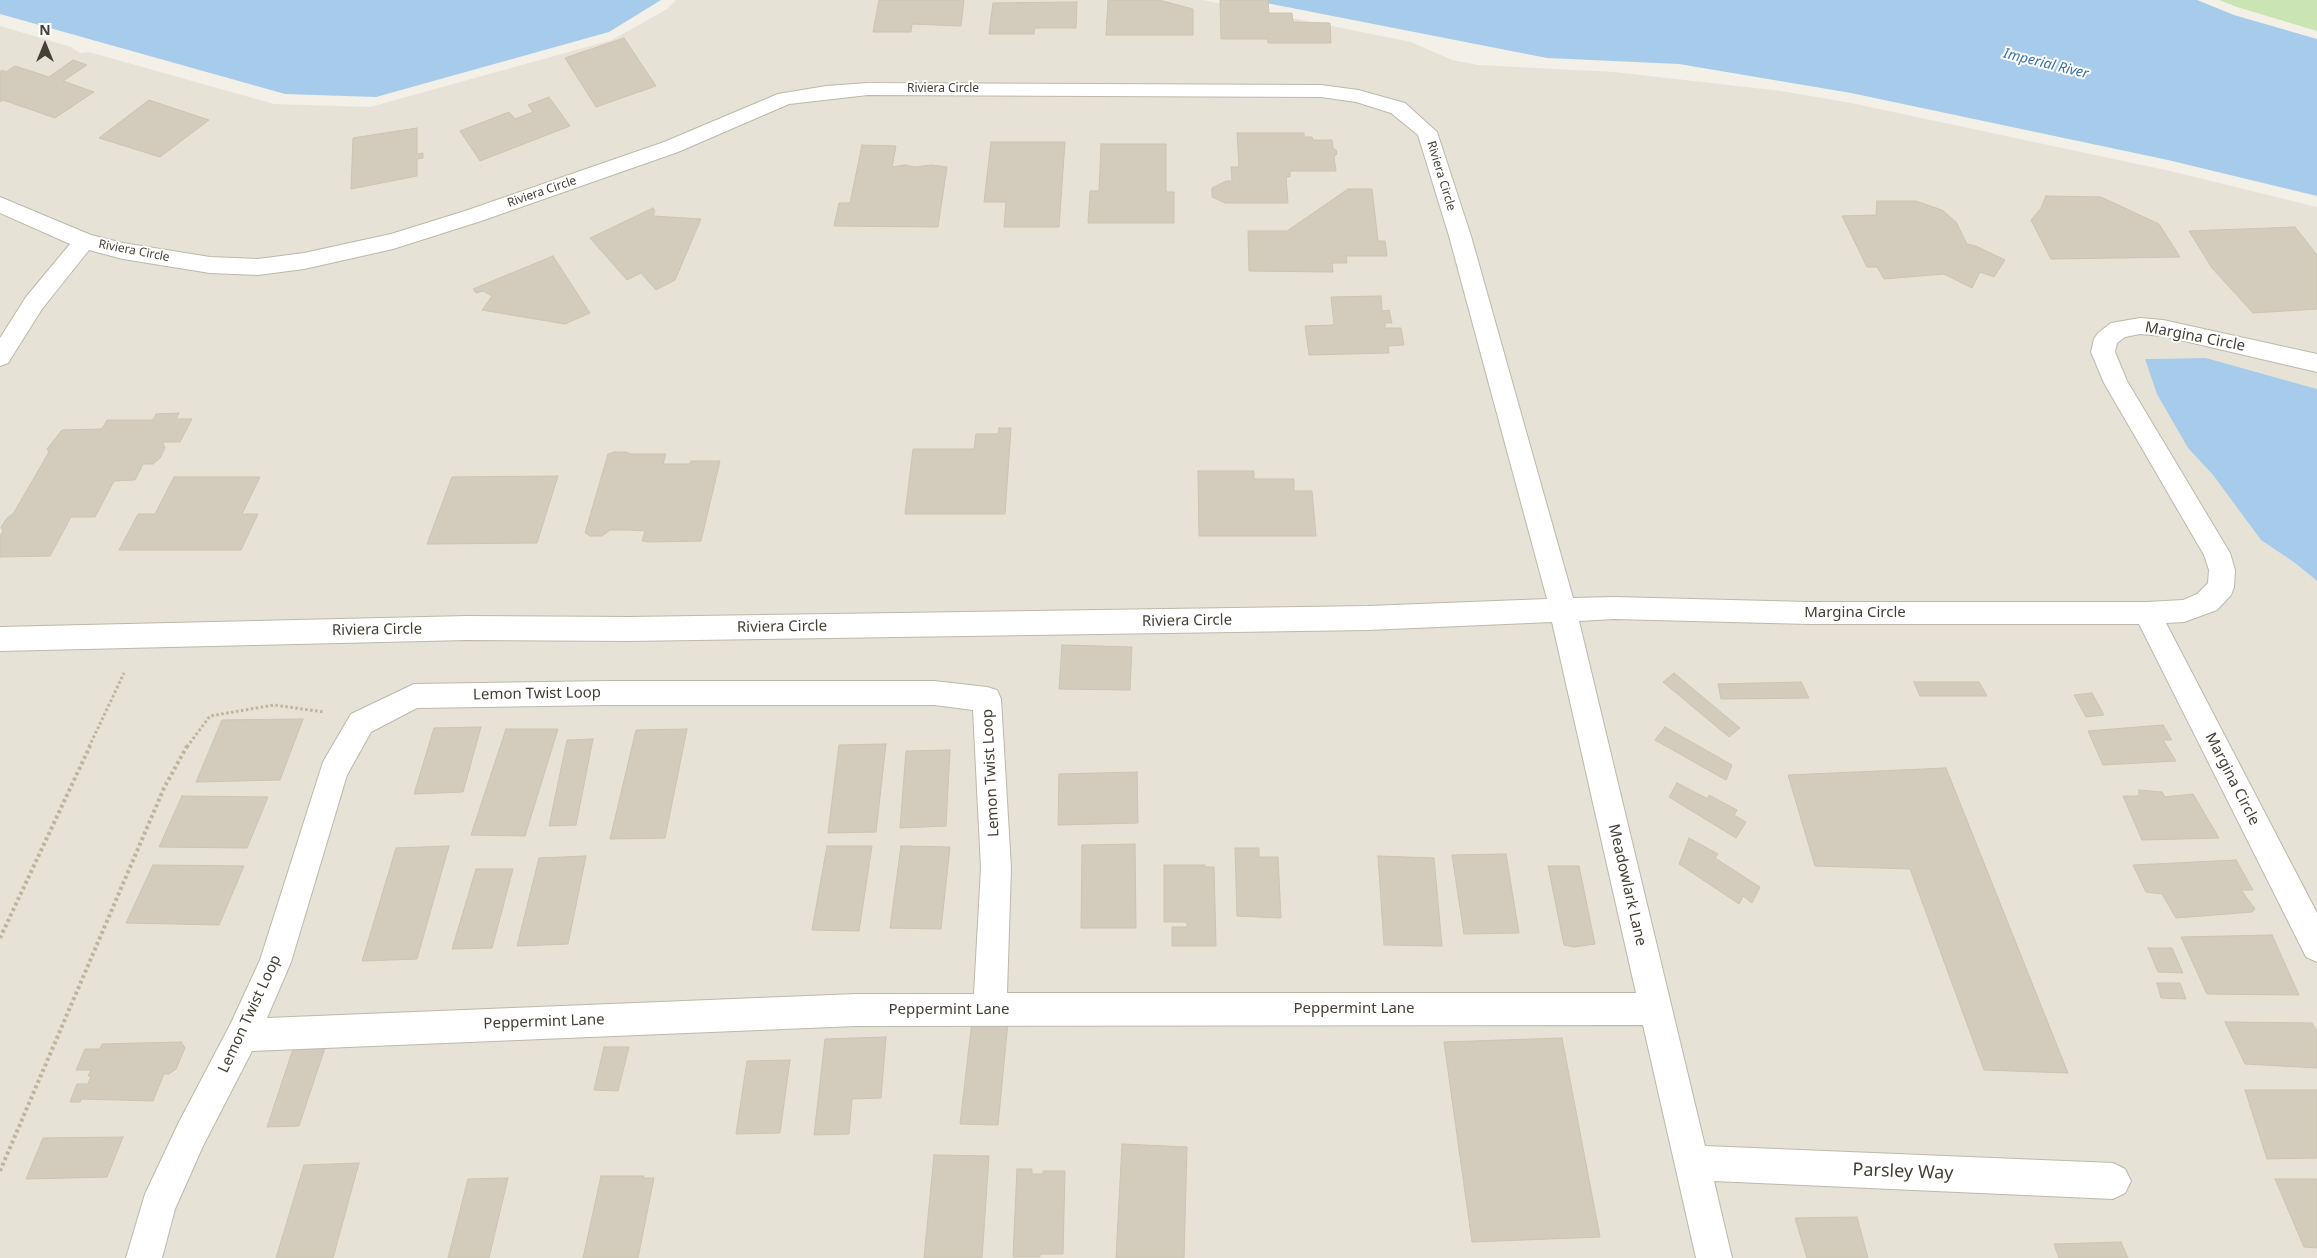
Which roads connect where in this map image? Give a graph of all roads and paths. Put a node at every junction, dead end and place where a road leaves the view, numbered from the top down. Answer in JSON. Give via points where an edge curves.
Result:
{"nodes":[{"id":1,"x":0,"y":204,"type":"edge"},
{"id":2,"x":84,"y":241,"type":"junction"},
{"id":3,"x":0,"y":358,"type":"edge"},
{"id":4,"x":2317,"y":363,"type":"edge"},
{"id":5,"x":1536,"y":513,"type":"joint"},
{"id":6,"x":1563,"y":610,"type":"junction"},
{"id":7,"x":2147,"y":613,"type":"junction"},
{"id":8,"x":141,"y":636,"type":"junction"},
{"id":9,"x":0,"y":639,"type":"edge"},
{"id":10,"x":361,"y":723,"type":"junction"},
{"id":11,"x":0,"y":938,"type":"edge"},
{"id":12,"x":2317,"y":946,"type":"edge"},
{"id":13,"x":1655,"y":1008,"type":"junction"},
{"id":14,"x":990,"y":1010,"type":"junction"},
{"id":15,"x":243,"y":1035,"type":"junction"},
{"id":16,"x":1694,"y":1163,"type":"junction"},
{"id":17,"x":0,"y":1171,"type":"edge"},
{"id":18,"x":2113,"y":1181,"type":"dead end"},
{"id":19,"x":144,"y":1258,"type":"edge"},
{"id":20,"x":1714,"y":1258,"type":"edge"}],
"edges":[{"from":1,"to":2,"type":"street","name":"Riviera Circle"},
{"from":2,"to":3,"type":"street","name":"Riviera Circle","via":[[34,303]]},
{"from":2,"to":5,"type":"street","name":"Riviera Circle","via":[[123,251],[210,265],[258,267],[304,261],[393,241],[473,216],[670,147],[785,98],[826,92],[868,89],[1320,91],[1358,96],[1398,108],[1427,132],[1460,236]]},
{"from":4,"to":7,"type":"street","name":"Margina Circle","via":[[2163,328],[2140,326],[2119,329],[2106,339],[2104,352],[2108,367],[2217,554],[2222,570],[2221,587],[2207,602],[2184,611]]},
{"from":5,"to":6,"type":"street","name":"Meadowlark Lane"},
{"from":6,"to":7,"type":"street","name":"Margina Circle"},
{"from":6,"to":8,"type":"street","name":"Riviera Circle","via":[[1368,618],[629,629],[467,628]]},
{"from":6,"to":13,"type":"street","name":"Meadowlark Lane"},
{"from":7,"to":12,"type":"street","name":"Margina Circle"},
{"from":8,"to":9,"type":"street","name":"Riviera Circle"},
{"from":8,"to":11,"type":"path"},
{"from":10,"to":14,"type":"street","name":"Lemon Twist Loop","via":[[414,696],[924,693],[988,699],[996,868]]},
{"from":10,"to":15,"type":"street","name":"Lemon Twist Loop","via":[[333,770],[276,962]]},
{"from":10,"to":17,"type":"path","via":[[312,709],[274,705],[210,716],[187,746],[164,788]]},
{"from":13,"to":14,"type":"street","name":"Peppermint Lane"},
{"from":13,"to":16,"type":"street","name":"Meadowlark Lane"},
{"from":14,"to":15,"type":"street","name":"Peppermint Lane","via":[[856,1010]]},
{"from":15,"to":19,"type":"street","name":"Lemon Twist Loop","via":[[191,1134],[158,1207]]},
{"from":16,"to":18,"type":"street","name":"Parsley Way"},
{"from":16,"to":20,"type":"street","name":"Meadowlark Lane"}]}
